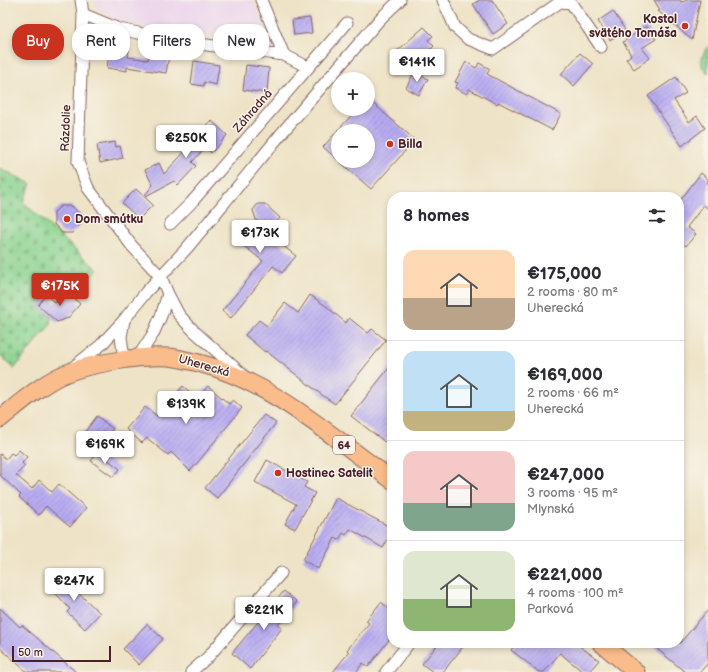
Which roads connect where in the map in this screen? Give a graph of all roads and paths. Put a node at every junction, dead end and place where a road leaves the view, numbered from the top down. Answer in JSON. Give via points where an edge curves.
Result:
{"nodes":[{"id":1,"x":81,"y":0,"type":"edge"},
{"id":2,"x":261,"y":0,"type":"edge"},
{"id":3,"x":400,"y":0,"type":"edge"},
{"id":4,"x":443,"y":0,"type":"edge"},
{"id":5,"x":83,"y":14,"type":"junction"},
{"id":6,"x":347,"y":23,"type":"dead end"},
{"id":7,"x":602,"y":47,"type":"dead end"},
{"id":8,"x":284,"y":55,"type":"junction"},
{"id":9,"x":308,"y":67,"type":"junction"},
{"id":10,"x":170,"y":224,"type":"dead end"},
{"id":11,"x":161,"y":277,"type":"junction"},
{"id":12,"x":168,"y":294,"type":"junction"},
{"id":13,"x":124,"y":320,"type":"junction"},
{"id":14,"x":131,"y":358,"type":"junction"},
{"id":15,"x":62,"y":375,"type":"junction"},
{"id":16,"x":250,"y":382,"type":"junction"},
{"id":17,"x":0,"y":418,"type":"edge"},
{"id":18,"x":387,"y":476,"type":"edge"},
{"id":19,"x":281,"y":572,"type":"dead end"},
{"id":20,"x":405,"y":648,"type":"edge"},
{"id":21,"x":607,"y":648,"type":"edge"},
{"id":22,"x":191,"y":672,"type":"edge"},
{"id":23,"x":386,"y":672,"type":"edge"},
{"id":24,"x":636,"y":672,"type":"edge"}],
"edges":[{"from":1,"to":5,"type":"street","name":"Rázdolie"},
{"from":2,"to":8,"type":"street"},
{"from":3,"to":11,"type":"street","via":[[380,19]]},
{"from":4,"to":7,"type":"street","via":[[455,27],[468,39],[493,49],[560,2],[571,3]]},
{"from":5,"to":8,"type":"street","via":[[119,29],[176,41]]},
{"from":5,"to":11,"type":"street","name":"Rázdolie","via":[[78,162],[88,188],[132,246]]},
{"from":6,"to":9,"type":"street","name":"Záhradná"},
{"from":8,"to":9,"type":"street"},
{"from":9,"to":10,"type":"street","name":"Záhradná"},
{"from":11,"to":12,"type":"street"},
{"from":11,"to":13,"type":"street"},
{"from":12,"to":14,"type":"street","via":[[154,334]]},
{"from":12,"to":16,"type":"street","via":[[179,315],[189,326]]},
{"from":13,"to":14,"type":"street","via":[[122,337]]},
{"from":13,"to":15,"type":"street","via":[[101,345]]},
{"from":14,"to":15,"type":"main road","name":"Uherecká","number":"64"},
{"from":14,"to":16,"type":"main road","name":"Uherecká","number":"64","via":[[171,357],[231,373]]},
{"from":15,"to":17,"type":"main road","name":"Uherecká","number":"64","via":[[38,389]]},
{"from":16,"to":18,"type":"main road","name":"Uherecká","number":"64","via":[[310,420]]},
{"from":19,"to":22,"type":"street","via":[[208,657]]},
{"from":20,"to":23,"type":"street"},
{"from":21,"to":24,"type":"main road"}]}
